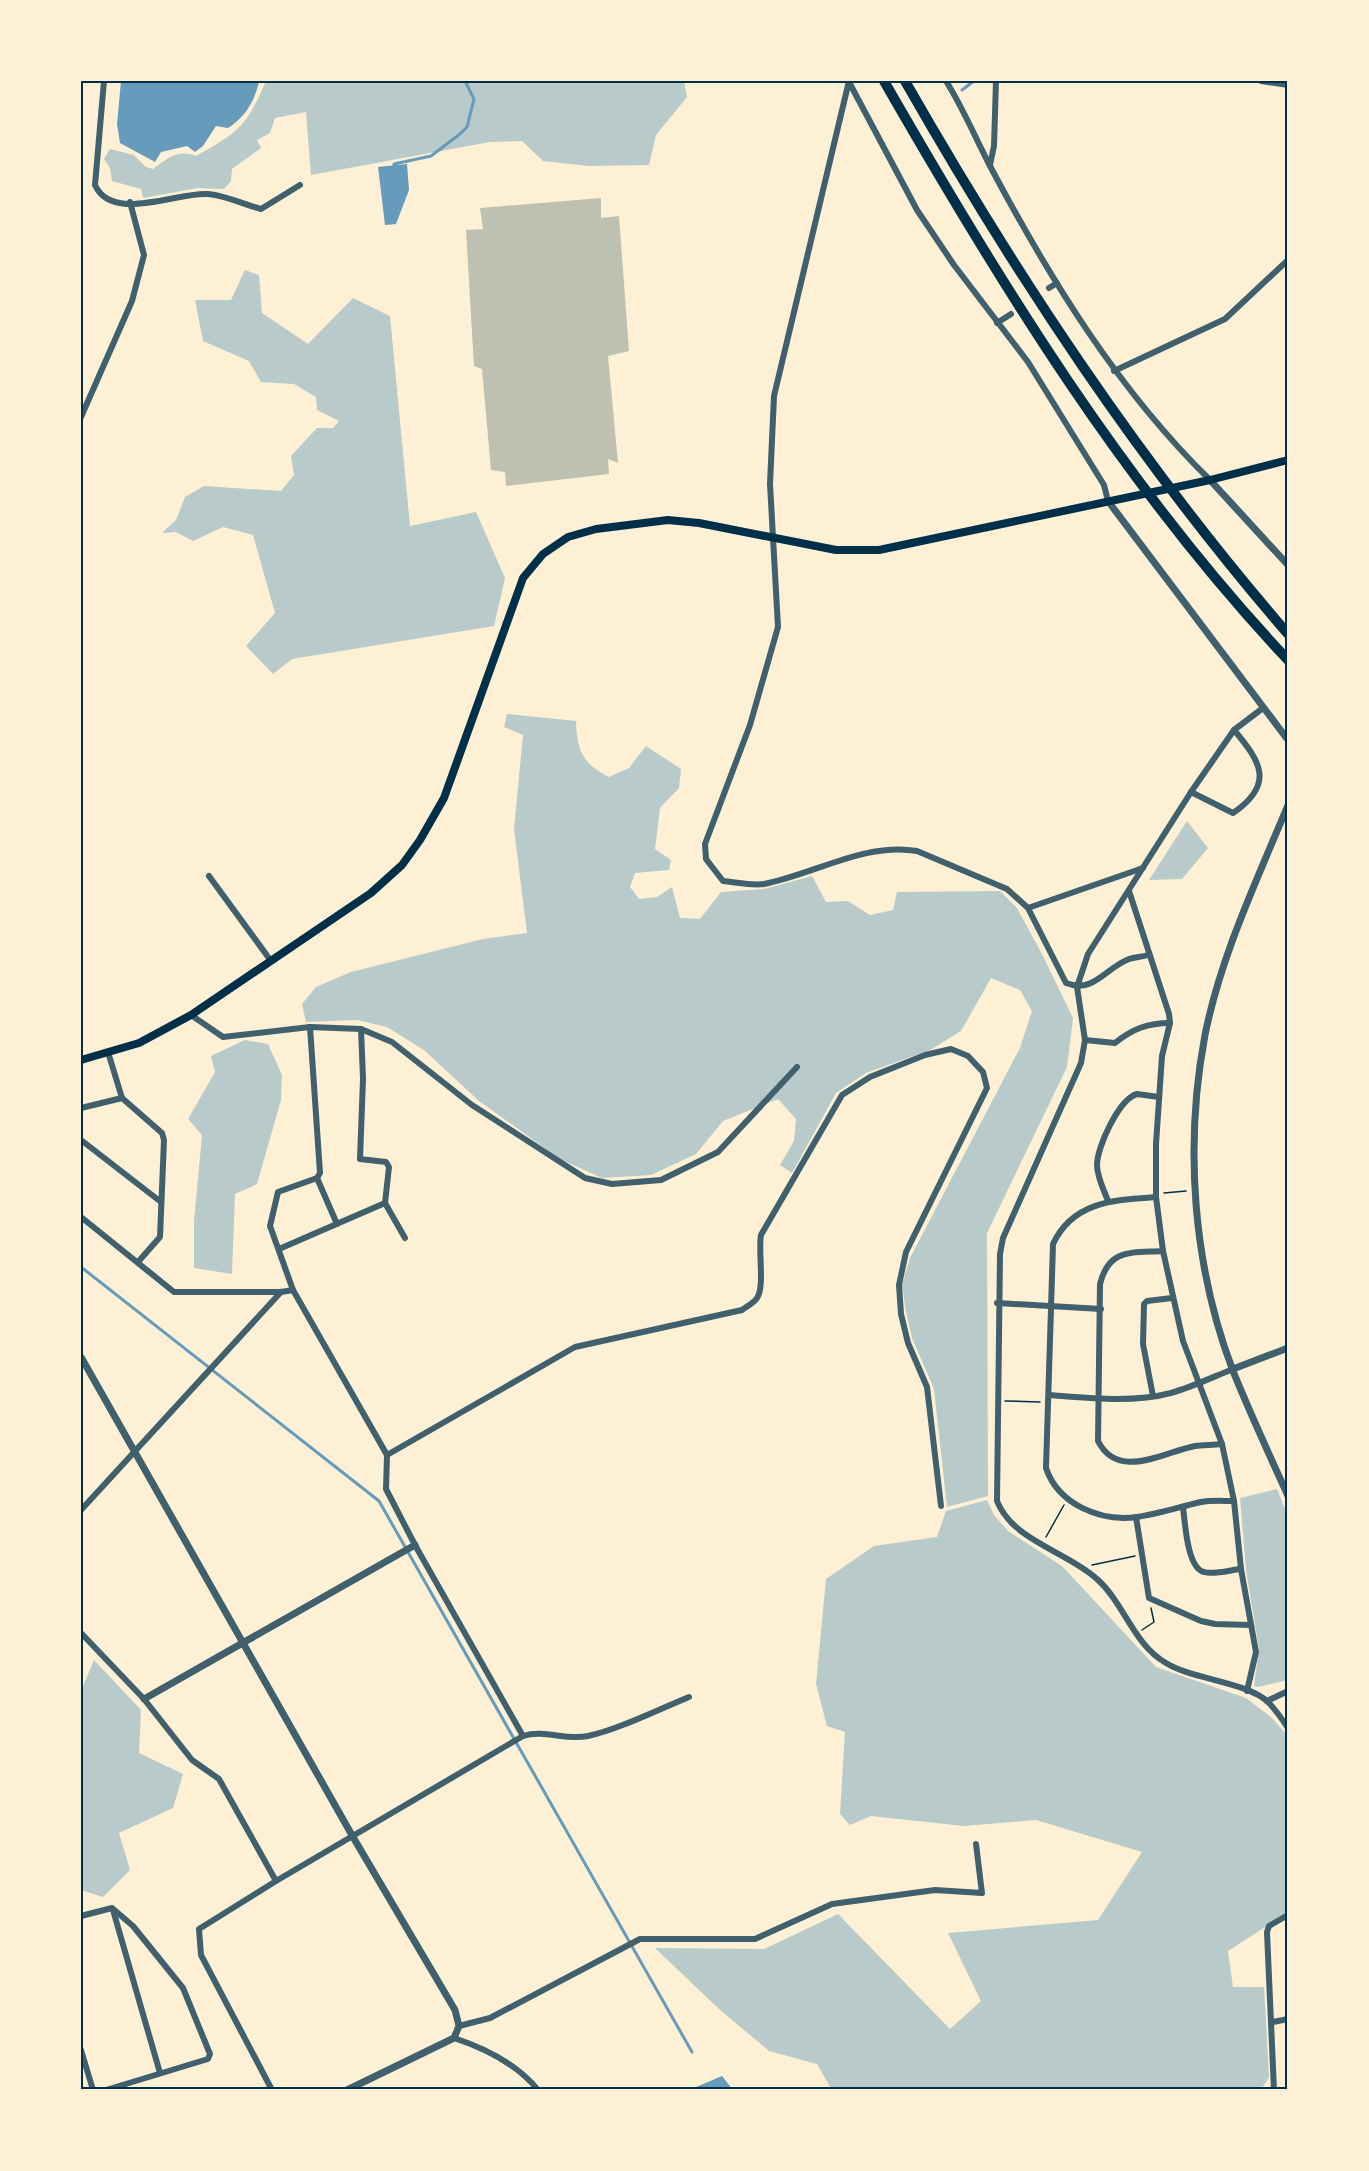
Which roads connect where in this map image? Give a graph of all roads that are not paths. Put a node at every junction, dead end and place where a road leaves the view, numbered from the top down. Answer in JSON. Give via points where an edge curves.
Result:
{"nodes":[{"id":1,"x":104,"y":81,"type":"edge"},
{"id":2,"x":849,"y":81,"type":"edge"},
{"id":3,"x":884,"y":81,"type":"edge"},
{"id":4,"x":905,"y":81,"type":"edge"},
{"id":5,"x":946,"y":81,"type":"edge"},
{"id":6,"x":996,"y":81,"type":"edge"},
{"id":7,"x":1261,"y":81,"type":"edge"},
{"id":8,"x":1288,"y":85,"type":"edge"},
{"id":9,"x":990,"y":166,"type":"junction"},
{"id":10,"x":300,"y":185,"type":"dead end"},
{"id":11,"x":130,"y":202,"type":"junction"},
{"id":12,"x":1288,"y":260,"type":"edge"},
{"id":13,"x":1057,"y":284,"type":"junction"},
{"id":14,"x":1049,"y":288,"type":"dead end"},
{"id":15,"x":1011,"y":314,"type":"dead end"},
{"id":16,"x":997,"y":323,"type":"junction"},
{"id":17,"x":1114,"y":370,"type":"junction"},
{"id":18,"x":81,"y":417,"type":"edge"},
{"id":19,"x":1288,"y":460,"type":"edge"},
{"id":20,"x":1205,"y":481,"type":"junction"},
{"id":21,"x":1108,"y":501,"type":"junction"},
{"id":22,"x":772,"y":539,"type":"junction"},
{"id":23,"x":1288,"y":565,"type":"edge"},
{"id":24,"x":1288,"y":634,"type":"edge"},
{"id":25,"x":1288,"y":660,"type":"edge"},
{"id":26,"x":1263,"y":708,"type":"junction"},
{"id":27,"x":1234,"y":730,"type":"junction"},
{"id":28,"x":1288,"y":740,"type":"edge"},
{"id":29,"x":1191,"y":792,"type":"junction"},
{"id":30,"x":1288,"y":805,"type":"edge"},
{"id":31,"x":1143,"y":868,"type":"junction"},
{"id":32,"x":209,"y":876,"type":"dead end"},
{"id":33,"x":1129,"y":891,"type":"junction"},
{"id":34,"x":1028,"y":908,"type":"junction"},
{"id":35,"x":1148,"y":956,"type":"junction"},
{"id":36,"x":271,"y":961,"type":"junction"},
{"id":37,"x":1077,"y":987,"type":"junction"},
{"id":38,"x":191,"y":1015,"type":"junction"},
{"id":39,"x":1170,"y":1023,"type":"junction"},
{"id":40,"x":310,"y":1027,"type":"junction"},
{"id":41,"x":361,"y":1029,"type":"junction"},
{"id":42,"x":1085,"y":1040,"type":"junction"},
{"id":43,"x":108,"y":1052,"type":"junction"},
{"id":44,"x":81,"y":1060,"type":"edge"},
{"id":45,"x":797,"y":1067,"type":"dead end"},
{"id":46,"x":1159,"y":1096,"type":"junction"},
{"id":47,"x":122,"y":1098,"type":"junction"},
{"id":48,"x":81,"y":1108,"type":"edge"},
{"id":49,"x":81,"y":1140,"type":"edge"},
{"id":50,"x":317,"y":1178,"type":"junction"},
{"id":51,"x":1156,"y":1197,"type":"junction"},
{"id":52,"x":1108,"y":1201,"type":"junction"},
{"id":53,"x":161,"y":1202,"type":"junction"},
{"id":54,"x":385,"y":1203,"type":"junction"},
{"id":55,"x":81,"y":1217,"type":"edge"},
{"id":56,"x":337,"y":1224,"type":"junction"},
{"id":57,"x":405,"y":1238,"type":"dead end"},
{"id":58,"x":279,"y":1249,"type":"junction"},
{"id":59,"x":1162,"y":1251,"type":"junction"},
{"id":60,"x":138,"y":1262,"type":"junction"},
{"id":61,"x":292,"y":1290,"type":"junction"},
{"id":62,"x":281,"y":1293,"type":"junction"},
{"id":63,"x":1172,"y":1298,"type":"junction"},
{"id":64,"x":997,"y":1303,"type":"junction"},
{"id":65,"x":1052,"y":1305,"type":"junction"},
{"id":66,"x":1101,"y":1309,"type":"junction"},
{"id":67,"x":1288,"y":1348,"type":"edge"},
{"id":68,"x":81,"y":1357,"type":"edge"},
{"id":69,"x":1233,"y":1369,"type":"junction"},
{"id":70,"x":1199,"y":1383,"type":"junction"},
{"id":71,"x":1153,"y":1396,"type":"junction"},
{"id":72,"x":1100,"y":1398,"type":"junction"},
{"id":73,"x":1049,"y":1399,"type":"junction"},
{"id":74,"x":1222,"y":1444,"type":"junction"},
{"id":75,"x":134,"y":1453,"type":"junction"},
{"id":76,"x":387,"y":1455,"type":"junction"},
{"id":77,"x":1288,"y":1496,"type":"edge"},
{"id":78,"x":1234,"y":1501,"type":"junction"},
{"id":79,"x":941,"y":1506,"type":"dead end"},
{"id":80,"x":1183,"y":1507,"type":"junction"},
{"id":81,"x":81,"y":1510,"type":"edge"},
{"id":82,"x":1137,"y":1517,"type":"junction"},
{"id":83,"x":415,"y":1545,"type":"junction"},
{"id":84,"x":1241,"y":1569,"type":"junction"},
{"id":85,"x":1250,"y":1625,"type":"junction"},
{"id":86,"x":81,"y":1633,"type":"edge"},
{"id":87,"x":243,"y":1641,"type":"junction"},
{"id":88,"x":1247,"y":1691,"type":"junction"},
{"id":89,"x":1288,"y":1691,"type":"edge"},
{"id":90,"x":689,"y":1697,"type":"dead end"},
{"id":91,"x":144,"y":1699,"type":"junction"},
{"id":92,"x":1267,"y":1701,"type":"junction"},
{"id":93,"x":1288,"y":1728,"type":"edge"},
{"id":94,"x":524,"y":1736,"type":"junction"},
{"id":95,"x":353,"y":1837,"type":"junction"},
{"id":96,"x":976,"y":1844,"type":"dead end"},
{"id":97,"x":276,"y":1881,"type":"junction"},
{"id":98,"x":112,"y":1908,"type":"junction"},
{"id":99,"x":1288,"y":1915,"type":"edge"},
{"id":100,"x":81,"y":1916,"type":"edge"},
{"id":101,"x":1288,"y":2019,"type":"edge"},
{"id":102,"x":1273,"y":2022,"type":"junction"},
{"id":103,"x":459,"y":2026,"type":"junction"},
{"id":104,"x":454,"y":2038,"type":"junction"},
{"id":105,"x":81,"y":2050,"type":"edge"},
{"id":106,"x":160,"y":2073,"type":"junction"},
{"id":107,"x":93,"y":2090,"type":"edge"},
{"id":108,"x":106,"y":2090,"type":"edge"},
{"id":109,"x":272,"y":2090,"type":"edge"},
{"id":110,"x":347,"y":2090,"type":"edge"},
{"id":111,"x":538,"y":2090,"type":"edge"},
{"id":112,"x":1274,"y":2090,"type":"edge"}],
"edges":[{"from":1,"to":11,"type":"street","via":[[95,184],[104,196],[117,203]]},
{"from":2,"to":16,"type":"street","via":[[917,210]]},
{"from":2,"to":22,"type":"street","via":[[774,396]]},
{"from":3,"to":25,"type":"highway","via":[[966,222],[1068,381],[1181,537]]},
{"from":4,"to":24,"type":"highway","via":[[982,212],[1084,370],[1199,528]]},
{"from":5,"to":9,"type":"street"},
{"from":6,"to":9,"type":"street"},
{"from":7,"to":8,"type":"street"},
{"from":9,"to":13,"type":"street"},
{"from":10,"to":11,"type":"street","via":[[261,209],[208,194],[143,205]]},
{"from":11,"to":18,"type":"street","via":[[144,255],[132,301]]},
{"from":12,"to":17,"type":"street","via":[[1225,319]]},
{"from":13,"to":14,"type":"street"},
{"from":13,"to":17,"type":"street"},
{"from":15,"to":16,"type":"street"},
{"from":16,"to":21,"type":"street","via":[[1039,381],[1104,485]]},
{"from":17,"to":20,"type":"street"},
{"from":19,"to":20,"type":"main road"},
{"from":20,"to":21,"type":"main road"},
{"from":20,"to":23,"type":"street"},
{"from":21,"to":22,"type":"main road","via":[[879,550],[836,550]]},
{"from":21,"to":26,"type":"street"},
{"from":22,"to":34,"type":"street","via":[[778,627],[750,725],[705,844],[711,868],[723,881],[762,884],[873,851],[902,849],[937,859],[1007,889]]},
{"from":22,"to":36,"type":"main road","via":[[668,520],[577,534],[543,554],[523,578],[444,798],[420,840],[402,864],[371,893]]},
{"from":26,"to":27,"type":"street"},
{"from":26,"to":28,"type":"street"},
{"from":27,"to":29,"type":"street"},
{"from":27,"to":29,"type":"street","via":[[1261,771],[1243,806],[1233,813]]},
{"from":29,"to":31,"type":"street"},
{"from":30,"to":69,"type":"street","via":[[1233,941],[1205,1035],[1195,1119],[1196,1190],[1206,1276]]},
{"from":31,"to":33,"type":"street"},
{"from":31,"to":34,"type":"street"},
{"from":32,"to":36,"type":"street"},
{"from":33,"to":35,"type":"street"},
{"from":33,"to":37,"type":"street","via":[[1088,954]]},
{"from":34,"to":37,"type":"street","via":[[1066,983]]},
{"from":35,"to":37,"type":"street","via":[[1128,959],[1089,986]]},
{"from":35,"to":39,"type":"street"},
{"from":36,"to":38,"type":"main road"},
{"from":37,"to":42,"type":"street"},
{"from":38,"to":40,"type":"street","via":[[223,1037]]},
{"from":38,"to":43,"type":"main road","via":[[139,1043]]},
{"from":39,"to":42,"type":"street","via":[[1151,1023],[1115,1043]]},
{"from":39,"to":46,"type":"street"},
{"from":40,"to":41,"type":"street"},
{"from":40,"to":50,"type":"street","via":[[320,1173]]},
{"from":41,"to":45,"type":"street","via":[[392,1042],[472,1105],[585,1178],[612,1184],[661,1180],[718,1152]]},
{"from":41,"to":54,"type":"street","via":[[360,1159],[386,1162],[389,1167]]},
{"from":42,"to":64,"type":"street","via":[[1081,1063],[1003,1239]]},
{"from":43,"to":44,"type":"main road"},
{"from":43,"to":47,"type":"street"},
{"from":46,"to":51,"type":"street"},
{"from":46,"to":52,"type":"street","via":[[1137,1094],[1120,1106],[1098,1156],[1098,1171]]},
{"from":47,"to":48,"type":"street"},
{"from":47,"to":53,"type":"street","via":[[162,1133]]},
{"from":49,"to":53,"type":"street"},
{"from":50,"to":56,"type":"street"},
{"from":50,"to":58,"type":"street","via":[[276,1196],[270,1226]]},
{"from":51,"to":52,"type":"street"},
{"from":51,"to":59,"type":"street"},
{"from":52,"to":65,"type":"street","via":[[1074,1215],[1057,1236],[1052,1256]]},
{"from":53,"to":60,"type":"street","via":[[160,1237]]},
{"from":54,"to":56,"type":"street"},
{"from":54,"to":57,"type":"street"},
{"from":55,"to":60,"type":"street"},
{"from":56,"to":58,"type":"street"},
{"from":58,"to":61,"type":"street"},
{"from":59,"to":63,"type":"street"},
{"from":59,"to":66,"type":"street","via":[[1126,1253],[1110,1261],[1101,1284]]},
{"from":60,"to":62,"type":"street","via":[[174,1292]]},
{"from":61,"to":62,"type":"street"},
{"from":61,"to":76,"type":"street"},
{"from":62,"to":75,"type":"street"},
{"from":63,"to":70,"type":"street"},
{"from":63,"to":71,"type":"street","via":[[1147,1300],[1144,1304],[1143,1344]]},
{"from":64,"to":65,"type":"street"},
{"from":64,"to":88,"type":"street","via":[[997,1501],[1005,1517],[1083,1568],[1107,1589],[1153,1654],[1169,1665]]},
{"from":65,"to":66,"type":"street"},
{"from":65,"to":73,"type":"street"},
{"from":66,"to":72,"type":"street"},
{"from":67,"to":69,"type":"street"},
{"from":68,"to":75,"type":"street"},
{"from":69,"to":70,"type":"street"},
{"from":69,"to":77,"type":"street"},
{"from":70,"to":71,"type":"street"},
{"from":70,"to":74,"type":"street"},
{"from":71,"to":72,"type":"street"},
{"from":72,"to":73,"type":"street"},
{"from":72,"to":74,"type":"street","via":[[1098,1441],[1107,1454],[1118,1460],[1150,1461],[1196,1446]]},
{"from":73,"to":82,"type":"street","via":[[1046,1468],[1053,1486],[1067,1500],[1105,1515]]},
{"from":74,"to":78,"type":"street"},
{"from":75,"to":81,"type":"street"},
{"from":75,"to":87,"type":"street"},
{"from":76,"to":79,"type":"street","via":[[575,1347],[742,1310],[757,1298],[761,1285],[761,1235],[842,1095],[881,1073],[951,1049],[968,1056],[983,1072],[987,1088],[906,1252],[899,1285],[908,1343],[927,1387]]},
{"from":76,"to":83,"type":"street","via":[[386,1489]]},
{"from":78,"to":80,"type":"street"},
{"from":78,"to":84,"type":"street"},
{"from":80,"to":82,"type":"street"},
{"from":80,"to":84,"type":"street","via":[[1190,1551],[1197,1568],[1203,1572]]},
{"from":82,"to":85,"type":"street","via":[[1149,1598],[1201,1621]]},
{"from":83,"to":87,"type":"street"},
{"from":83,"to":94,"type":"street"},
{"from":84,"to":85,"type":"street"},
{"from":85,"to":88,"type":"street","via":[[1256,1652]]},
{"from":86,"to":91,"type":"street"},
{"from":87,"to":91,"type":"street"},
{"from":87,"to":95,"type":"street"},
{"from":88,"to":92,"type":"street"},
{"from":89,"to":92,"type":"street"},
{"from":90,"to":94,"type":"street","via":[[588,1736],[560,1737],[537,1732]]},
{"from":91,"to":97,"type":"street","via":[[192,1760],[225,1787]]},
{"from":92,"to":93,"type":"street"},
{"from":94,"to":95,"type":"street"},
{"from":95,"to":97,"type":"street"},
{"from":95,"to":103,"type":"street","via":[[455,2010]]},
{"from":96,"to":103,"type":"street","via":[[982,1893],[935,1890],[832,1904],[755,1939],[640,1939],[490,2018]]},
{"from":97,"to":109,"type":"street","via":[[199,1929],[201,1954]]},
{"from":98,"to":100,"type":"street"},
{"from":98,"to":106,"type":"street"},
{"from":98,"to":106,"type":"street","via":[[133,1926],[183,1988],[210,2054],[208,2059]]},
{"from":99,"to":102,"type":"street","via":[[1269,1926],[1267,1932]]},
{"from":101,"to":102,"type":"street"},
{"from":102,"to":112,"type":"street"},
{"from":103,"to":104,"type":"street"},
{"from":104,"to":110,"type":"street"},
{"from":104,"to":111,"type":"street","via":[[480,2046],[530,2079]]},
{"from":105,"to":107,"type":"street"},
{"from":106,"to":108,"type":"street"}]}
